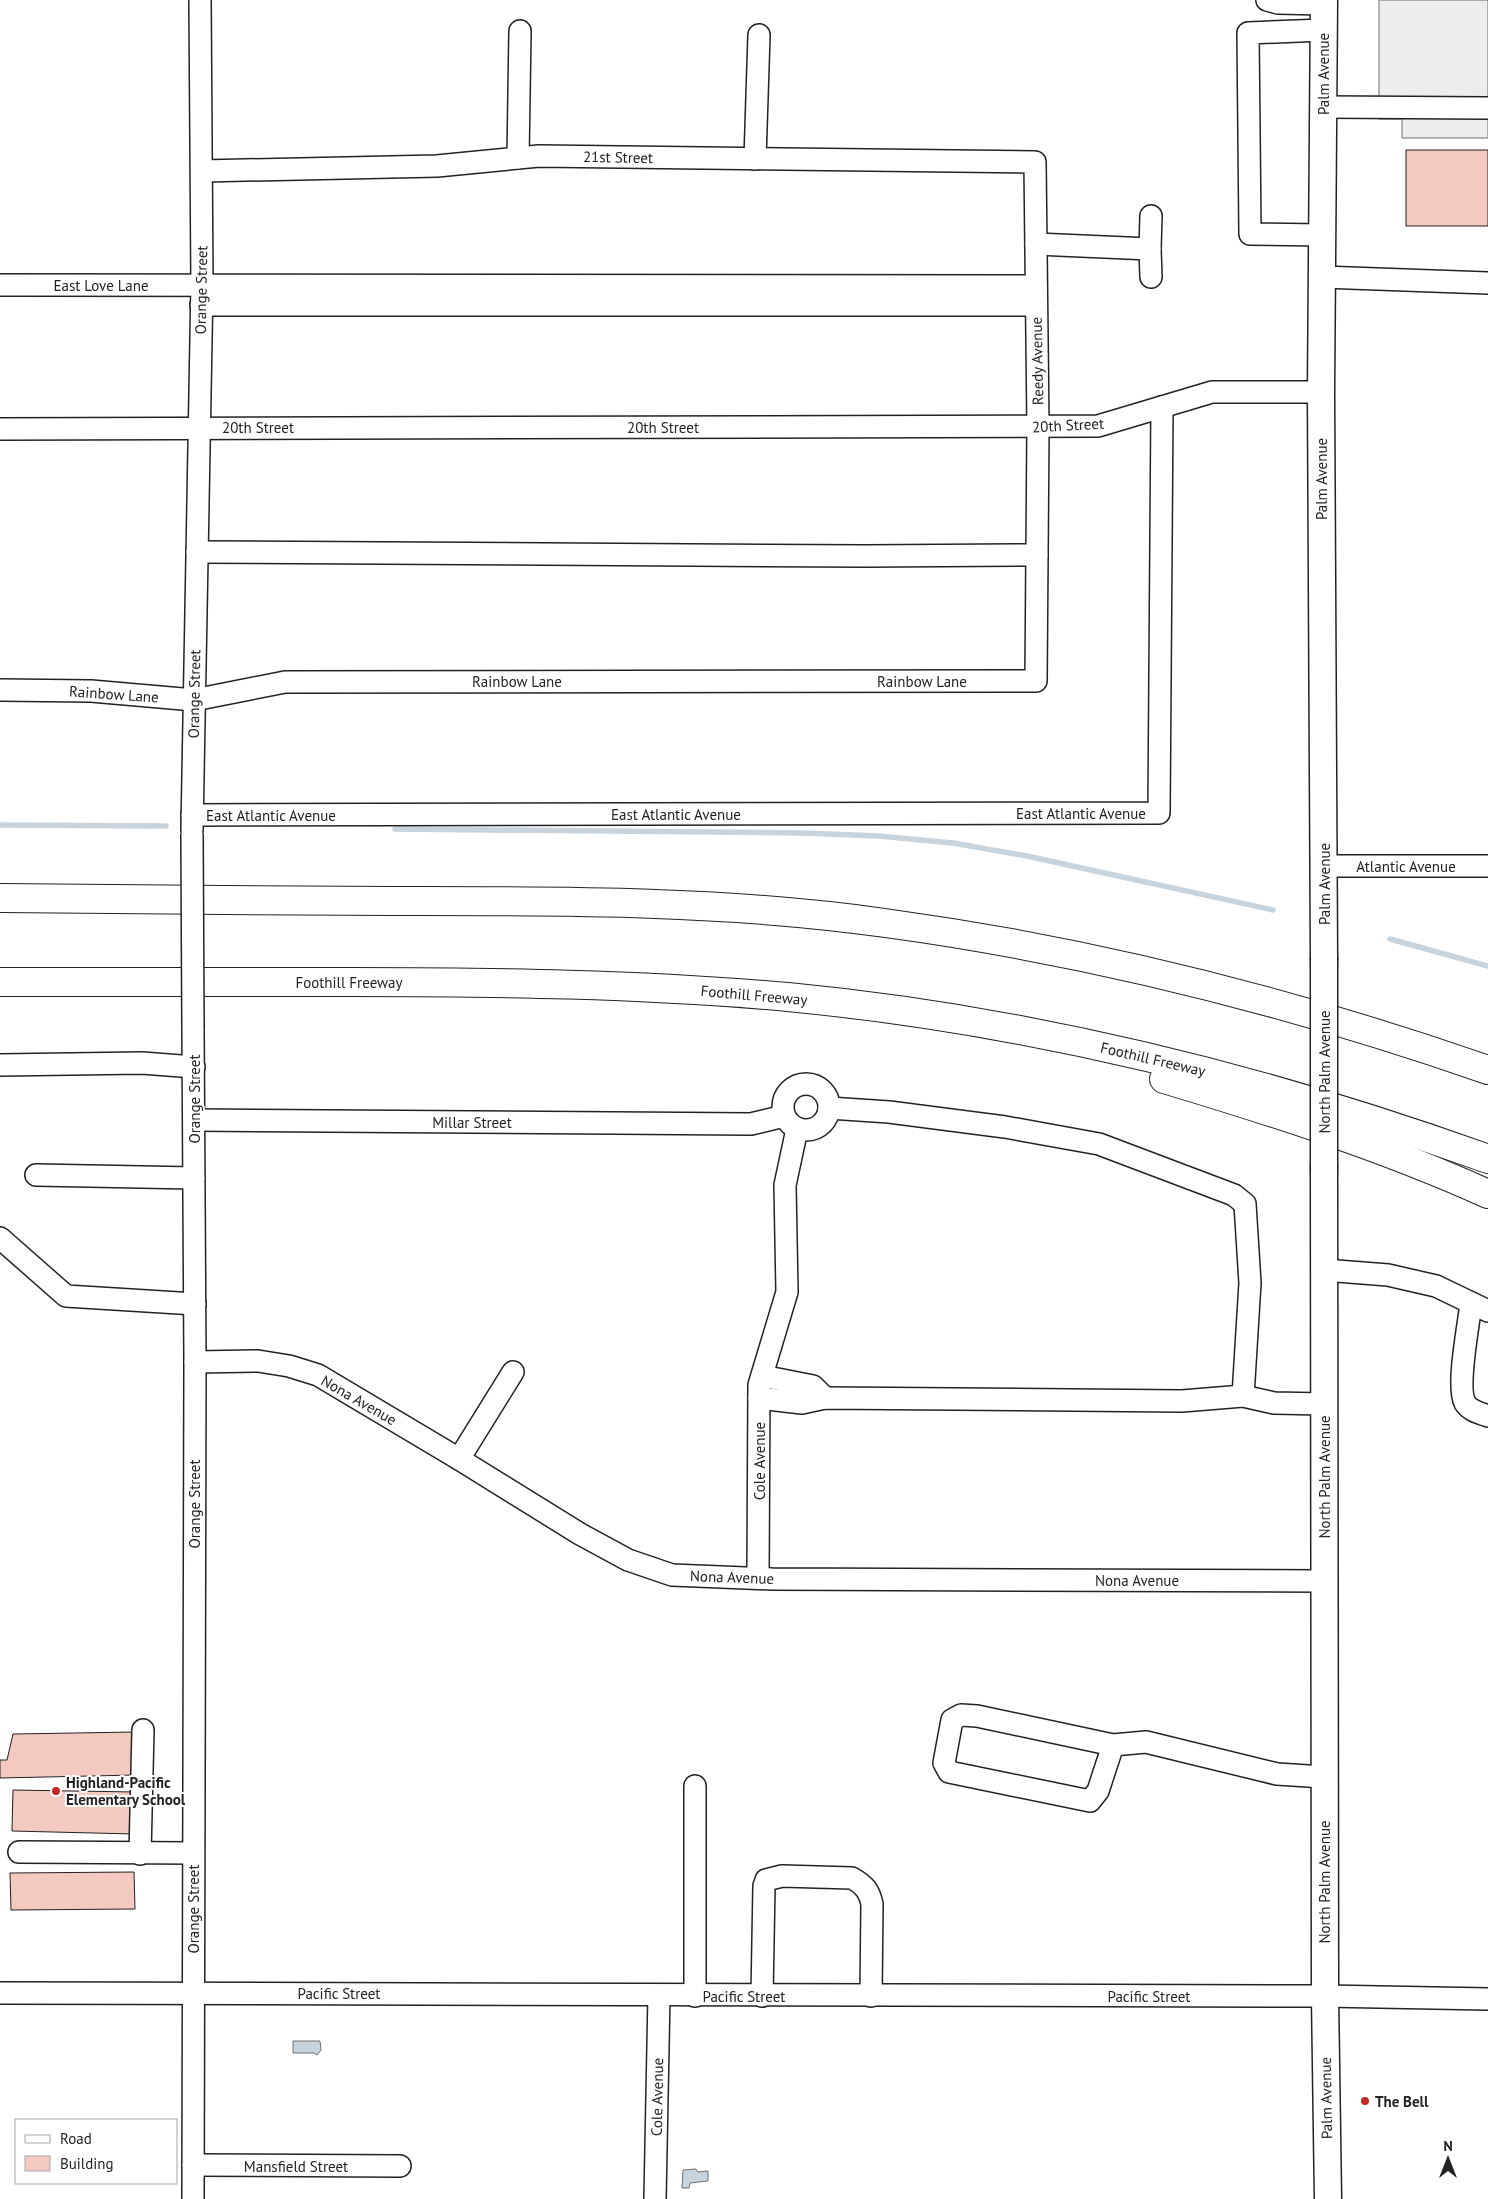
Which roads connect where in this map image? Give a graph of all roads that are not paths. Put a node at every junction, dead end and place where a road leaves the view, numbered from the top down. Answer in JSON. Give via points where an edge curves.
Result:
{"nodes":[{"id":1,"x":200,"y":0,"type":"edge"},
{"id":2,"x":1267,"y":0,"type":"edge"},
{"id":3,"x":1324,"y":2,"type":"edge"},
{"id":4,"x":1324,"y":30,"type":"junction"},
{"id":5,"x":520,"y":31,"type":"dead end"},
{"id":6,"x":760,"y":35,"type":"dead end"},
{"id":7,"x":1323,"y":107,"type":"junction"},
{"id":8,"x":1488,"y":108,"type":"edge"},
{"id":9,"x":518,"y":158,"type":"junction"},
{"id":10,"x":754,"y":158,"type":"junction"},
{"id":11,"x":1035,"y":162,"type":"joint"},
{"id":12,"x":202,"y":171,"type":"junction"},
{"id":13,"x":1151,"y":216,"type":"dead end"},
{"id":14,"x":1322,"y":235,"type":"junction"},
{"id":15,"x":1036,"y":244,"type":"junction"},
{"id":16,"x":1150,"y":249,"type":"junction"},
{"id":17,"x":1151,"y":277,"type":"dead end"},
{"id":18,"x":1322,"y":277,"type":"junction"},
{"id":19,"x":1488,"y":283,"type":"edge"},
{"id":20,"x":202,"y":284,"type":"junction"},
{"id":21,"x":0,"y":285,"type":"edge"},
{"id":22,"x":1036,"y":296,"type":"junction"},
{"id":23,"x":201,"y":305,"type":"junction"},
{"id":24,"x":1321,"y":392,"type":"junction"},
{"id":25,"x":1162,"y":407,"type":"junction"},
{"id":26,"x":199,"y":427,"type":"junction"},
{"id":27,"x":1038,"y":427,"type":"junction"},
{"id":28,"x":0,"y":429,"type":"edge"},
{"id":29,"x":197,"y":552,"type":"junction"},
{"id":30,"x":1037,"y":555,"type":"junction"},
{"id":31,"x":1036,"y":681,"type":"joint"},
{"id":32,"x":0,"y":690,"type":"edge"},
{"id":33,"x":194,"y":700,"type":"junction"},
{"id":34,"x":192,"y":824,"type":"junction"},
{"id":35,"x":1324,"y":866,"type":"junction"},
{"id":36,"x":1488,"y":866,"type":"edge"},
{"id":37,"x":0,"y":898,"type":"edge"},
{"id":38,"x":1324,"y":958,"type":"joint"},
{"id":39,"x":0,"y":982,"type":"edge"},
{"id":40,"x":894,"y":1010,"type":"junction"},
{"id":41,"x":0,"y":1065,"type":"edge"},
{"id":42,"x":194,"y":1067,"type":"junction"},
{"id":43,"x":1488,"y":1070,"type":"edge"},
{"id":44,"x":829,"y":1108,"type":"junction"},
{"id":45,"x":194,"y":1120,"type":"junction"},
{"id":46,"x":790,"y":1122,"type":"junction"},
{"id":47,"x":1488,"y":1160,"type":"edge"},
{"id":48,"x":36,"y":1175,"type":"dead end"},
{"id":49,"x":194,"y":1178,"type":"junction"},
{"id":50,"x":1488,"y":1194,"type":"edge"},
{"id":51,"x":0,"y":1238,"type":"edge"},
{"id":52,"x":1324,"y":1270,"type":"junction"},
{"id":53,"x":195,"y":1304,"type":"junction"},
{"id":54,"x":1480,"y":1307,"type":"edge"},
{"id":55,"x":196,"y":1362,"type":"junction"},
{"id":56,"x":513,"y":1372,"type":"dead end"},
{"id":57,"x":762,"y":1376,"type":"junction"},
{"id":58,"x":1242,"y":1396,"type":"junction"},
{"id":59,"x":760,"y":1398,"type":"junction"},
{"id":60,"x":825,"y":1398,"type":"junction"},
{"id":61,"x":1324,"y":1404,"type":"junction"},
{"id":62,"x":1488,"y":1416,"type":"edge"},
{"id":63,"x":459,"y":1459,"type":"junction"},
{"id":64,"x":758,"y":1577,"type":"junction"},
{"id":65,"x":1324,"y":1581,"type":"junction"},
{"id":66,"x":143,"y":1730,"type":"dead end"},
{"id":67,"x":1113,"y":1745,"type":"junction"},
{"id":68,"x":1324,"y":1777,"type":"junction"},
{"id":69,"x":695,"y":1786,"type":"dead end"},
{"id":70,"x":19,"y":1852,"type":"dead end"},
{"id":71,"x":193,"y":1853,"type":"junction"},
{"id":72,"x":140,"y":1854,"type":"junction"},
{"id":73,"x":0,"y":1993,"type":"edge"},
{"id":74,"x":193,"y":1993,"type":"junction"},
{"id":75,"x":659,"y":1995,"type":"junction"},
{"id":76,"x":695,"y":1996,"type":"junction"},
{"id":77,"x":762,"y":1996,"type":"junction"},
{"id":78,"x":871,"y":1996,"type":"junction"},
{"id":79,"x":1324,"y":1996,"type":"junction"},
{"id":80,"x":1488,"y":1999,"type":"edge"},
{"id":81,"x":193,"y":2165,"type":"junction"},
{"id":82,"x":400,"y":2166,"type":"dead end"},
{"id":83,"x":192,"y":2199,"type":"edge"},
{"id":84,"x":655,"y":2199,"type":"edge"},
{"id":85,"x":1328,"y":2199,"type":"edge"}],
"edges":[{"from":1,"to":12,"type":"street","name":"Orange Street"},
{"from":2,"to":3,"type":"street","via":[[1278,3]]},
{"from":3,"to":4,"type":"main road","name":"Palm Avenue"},
{"from":4,"to":7,"type":"main road","name":"Palm Avenue"},
{"from":4,"to":14,"type":"street","via":[[1248,33],[1250,234]]},
{"from":5,"to":9,"type":"street"},
{"from":6,"to":10,"type":"street"},
{"from":7,"to":8,"type":"street"},
{"from":7,"to":14,"type":"main road","name":"Palm Avenue"},
{"from":9,"to":10,"type":"street","name":"21st Street"},
{"from":9,"to":12,"type":"street","name":"21st Street","via":[[437,166]]},
{"from":10,"to":11,"type":"street","name":"21st Street"},
{"from":11,"to":15,"type":"street","name":"Reedy Avenue"},
{"from":12,"to":20,"type":"street","name":"Orange Street"},
{"from":13,"to":16,"type":"street"},
{"from":14,"to":18,"type":"main road","name":"Palm Avenue"},
{"from":15,"to":16,"type":"street"},
{"from":15,"to":22,"type":"street","name":"Reedy Avenue"},
{"from":16,"to":17,"type":"street"},
{"from":18,"to":19,"type":"street"},
{"from":18,"to":24,"type":"main road","name":"Palm Avenue"},
{"from":20,"to":21,"type":"street","name":"East Love Lane"},
{"from":20,"to":22,"type":"street","name":"East Love Lane"},
{"from":20,"to":23,"type":"street","name":"Orange Street"},
{"from":22,"to":23,"type":"street"},
{"from":22,"to":27,"type":"street","name":"Reedy Avenue"},
{"from":23,"to":26,"type":"street","name":"Orange Street"},
{"from":24,"to":25,"type":"street","name":"20th Street","via":[[1212,392]]},
{"from":24,"to":35,"type":"main road","name":"Palm Avenue"},
{"from":25,"to":27,"type":"street","name":"20th Street","via":[[1098,426]]},
{"from":25,"to":34,"type":"street","name":"East Atlantic Avenue","via":[[1159,813]]},
{"from":26,"to":27,"type":"street","name":"20th Street"},
{"from":26,"to":28,"type":"street","name":"20th Street"},
{"from":26,"to":29,"type":"street","name":"Orange Street"},
{"from":27,"to":30,"type":"street","name":"Reedy Avenue"},
{"from":29,"to":30,"type":"street"},
{"from":29,"to":33,"type":"street","name":"Orange Street"},
{"from":30,"to":31,"type":"street","name":"Reedy Avenue"},
{"from":31,"to":33,"type":"street","name":"Rainbow Lane","via":[[285,682]]},
{"from":32,"to":33,"type":"street","name":"Rainbow Lane","via":[[91,690]]},
{"from":33,"to":34,"type":"street","name":"Orange Street"},
{"from":34,"to":42,"type":"street","name":"Orange Street","bridge":true},
{"from":35,"to":36,"type":"street","name":"Atlantic Avenue"},
{"from":35,"to":38,"type":"main road","name":"Palm Avenue"},
{"from":37,"to":43,"type":"highway","via":[[660,902],[884,922],[1111,962],[1269,1000]]},
{"from":38,"to":52,"type":"main road","name":"North Palm Avenue","bridge":true},
{"from":39,"to":40,"type":"highway","name":"Foothill Freeway","via":[[578,984],[771,996]]},
{"from":40,"to":47,"type":"highway","name":"Foothill Freeway","via":[[1077,1042],[1212,1073],[1404,1129]]},
{"from":40,"to":50,"type":"highway","via":[[1136,1071],[1285,1115]]},
{"from":41,"to":42,"type":"street","via":[[142,1063]]},
{"from":42,"to":45,"type":"street","name":"Orange Street"},
{"from":44,"to":46,"type":"street","via":[[828,1116],[812,1130]]},
{"from":44,"to":46,"type":"street","via":[[820,1088],[806,1084],[792,1089],[783,1101]]},
{"from":44,"to":58,"type":"street","via":[[1005,1127],[1099,1144],[1234,1195],[1245,1204],[1250,1283]]},
{"from":45,"to":46,"type":"street","name":"Millar Street"},
{"from":45,"to":49,"type":"street","name":"Orange Street"},
{"from":46,"to":57,"type":"street","name":"Cole Avenue","via":[[785,1185],[787,1292]]},
{"from":48,"to":49,"type":"street"},
{"from":49,"to":53,"type":"street","name":"Orange Street"},
{"from":51,"to":53,"type":"street","via":[[66,1296]]},
{"from":52,"to":54,"type":"street","via":[[1388,1274],[1436,1286]]},
{"from":52,"to":61,"type":"main road","name":"North Palm Avenue"},
{"from":53,"to":55,"type":"street","name":"Orange Street"},
{"from":54,"to":62,"type":"street","via":[[1463,1373],[1463,1397],[1473,1410]]},
{"from":55,"to":63,"type":"street","name":"Nona Avenue","via":[[258,1361],[318,1375]]},
{"from":55,"to":71,"type":"street","name":"Orange Street"},
{"from":56,"to":63,"type":"street"},
{"from":57,"to":59,"type":"street","name":"Cole Avenue"},
{"from":57,"to":60,"type":"street","via":[[813,1386]]},
{"from":58,"to":60,"type":"street","via":[[1182,1401]]},
{"from":58,"to":61,"type":"street","via":[[1274,1403]]},
{"from":59,"to":60,"type":"street","via":[[802,1403]]},
{"from":59,"to":64,"type":"street","name":"Cole Avenue"},
{"from":61,"to":65,"type":"main road","name":"North Palm Avenue"},
{"from":63,"to":64,"type":"street","name":"Nona Avenue","via":[[628,1560],[672,1575]]},
{"from":64,"to":65,"type":"street","name":"Nona Avenue"},
{"from":65,"to":68,"type":"main road","name":"North Palm Avenue"},
{"from":66,"to":72,"type":"street"},
{"from":67,"to":67,"type":"street","via":[[961,1715],[952,1720],[944,1763],[949,1772],[1090,1801],[1098,1791]]},
{"from":67,"to":68,"type":"street","via":[[1146,1742],[1277,1774]]},
{"from":68,"to":79,"type":"main road","name":"North Palm Avenue"},
{"from":69,"to":76,"type":"street"},
{"from":70,"to":72,"type":"street"},
{"from":71,"to":72,"type":"street"},
{"from":71,"to":74,"type":"street","name":"Orange Street"},
{"from":73,"to":74,"type":"street","name":"Pacific Street"},
{"from":74,"to":75,"type":"street","name":"Pacific Street"},
{"from":74,"to":81,"type":"street","name":"Orange Street"},
{"from":75,"to":76,"type":"street","name":"Pacific Street"},
{"from":75,"to":84,"type":"street","name":"Cole Avenue"},
{"from":76,"to":77,"type":"street","name":"Pacific Street"},
{"from":77,"to":78,"type":"street","name":"Pacific Street"},
{"from":77,"to":78,"type":"street","via":[[764,1886],[766,1880],[782,1876],[852,1878],[869,1891],[872,1904]]},
{"from":78,"to":79,"type":"street","name":"Pacific Street"},
{"from":79,"to":80,"type":"street","name":"Pacific Street"},
{"from":79,"to":85,"type":"main road","name":"Palm Avenue"},
{"from":81,"to":82,"type":"street","name":"Mansfield Street"},
{"from":81,"to":83,"type":"street","name":"Orange Street"}]}
